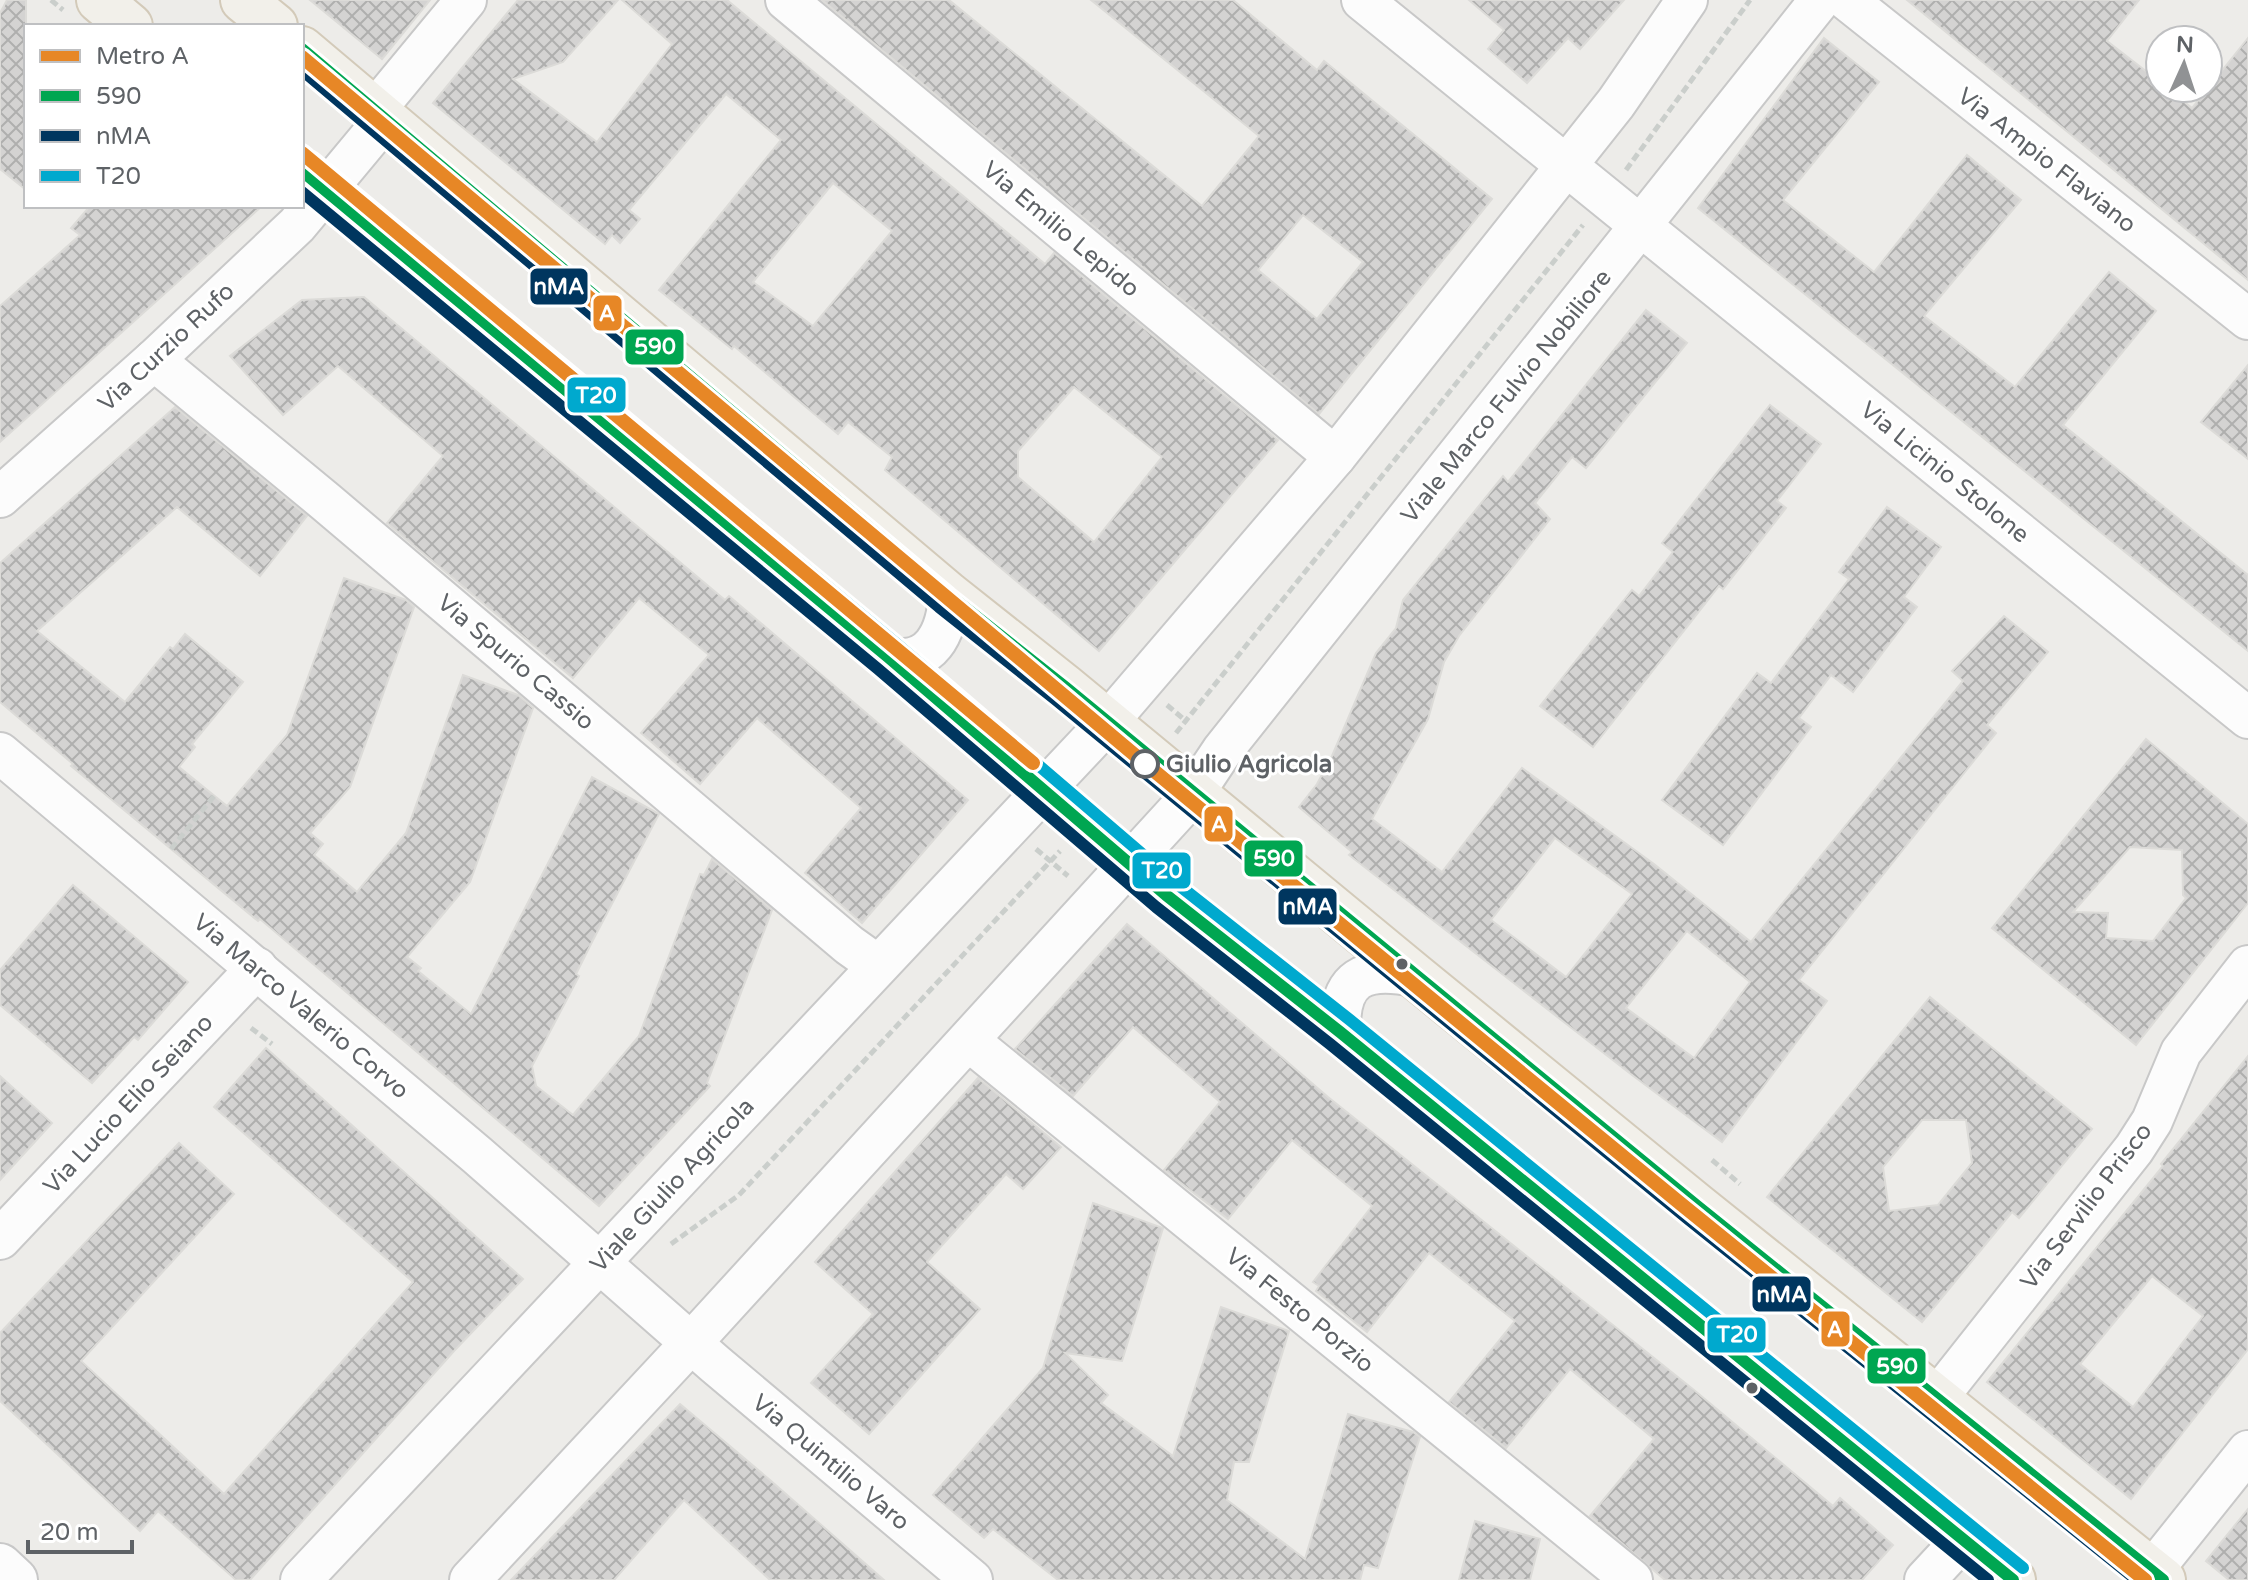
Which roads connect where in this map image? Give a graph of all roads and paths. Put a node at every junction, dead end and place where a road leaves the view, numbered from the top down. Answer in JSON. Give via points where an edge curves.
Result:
{"nodes":[{"id":1,"x":99,"y":0,"type":"edge"},
{"id":2,"x":243,"y":0,"type":"edge"},
{"id":3,"x":466,"y":0,"type":"edge"},
{"id":4,"x":786,"y":0,"type":"edge"},
{"id":5,"x":1362,"y":0,"type":"edge"},
{"id":6,"x":1687,"y":0,"type":"edge"},
{"id":7,"x":1750,"y":0,"type":"edge"},
{"id":8,"x":1820,"y":0,"type":"edge"},
{"id":9,"x":1847,"y":0,"type":"edge"},
{"id":10,"x":128,"y":24,"type":"edge"},
{"id":11,"x":273,"y":24,"type":"edge"},
{"id":12,"x":304,"y":51,"type":"edge"},
{"id":13,"x":380,"y":114,"type":"junction"},
{"id":14,"x":1565,"y":165,"type":"junction"},
{"id":15,"x":313,"y":180,"type":"edge"},
{"id":16,"x":1606,"y":197,"type":"junction"},
{"id":17,"x":304,"y":205,"type":"edge"},
{"id":18,"x":303,"y":208,"type":"edge"},
{"id":19,"x":1641,"y":226,"type":"junction"},
{"id":20,"x":2248,"y":319,"type":"edge"},
{"id":21,"x":154,"y":360,"type":"junction"},
{"id":22,"x":1335,"y":457,"type":"junction"},
{"id":23,"x":0,"y":497,"type":"edge"},
{"id":24,"x":949,"y":595,"type":"junction"},
{"id":25,"x":888,"y":657,"type":"junction"},
{"id":26,"x":1165,"y":703,"type":"dead end"},
{"id":27,"x":2248,"y":718,"type":"edge"},
{"id":28,"x":1186,"y":721,"type":"junction"},
{"id":29,"x":1107,"y":723,"type":"junction"},
{"id":30,"x":1194,"y":727,"type":"dead end"},
{"id":31,"x":0,"y":753,"type":"edge"},
{"id":32,"x":1153,"y":761,"type":"junction"},
{"id":33,"x":1044,"y":791,"type":"junction"},
{"id":34,"x":1194,"y":793,"type":"junction"},
{"id":35,"x":214,"y":796,"type":"dead end"},
{"id":36,"x":1068,"y":842,"type":"dead end"},
{"id":37,"x":1028,"y":843,"type":"dead end"},
{"id":38,"x":168,"y":852,"type":"dead end"},
{"id":39,"x":1050,"y":861,"type":"junction"},
{"id":40,"x":1130,"y":864,"type":"junction"},
{"id":41,"x":1078,"y":885,"type":"dead end"},
{"id":42,"x":877,"y":965,"type":"junction"},
{"id":43,"x":2248,"y":966,"type":"edge"},
{"id":44,"x":257,"y":968,"type":"junction"},
{"id":45,"x":1415,"y":976,"type":"junction"},
{"id":46,"x":251,"y":1028,"type":"dead end"},
{"id":47,"x":1340,"y":1032,"type":"junction"},
{"id":48,"x":969,"y":1041,"type":"junction"},
{"id":49,"x":272,"y":1044,"type":"dead end"},
{"id":50,"x":1712,"y":1160,"type":"dead end"},
{"id":51,"x":1740,"y":1184,"type":"dead end"},
{"id":52,"x":0,"y":1239,"type":"edge"},
{"id":53,"x":614,"y":1273,"type":"junction"},
{"id":54,"x":691,"y":1343,"type":"junction"},
{"id":55,"x":1937,"y":1398,"type":"junction"},
{"id":56,"x":2248,"y":1451,"type":"edge"},
{"id":57,"x":1964,"y":1538,"type":"junction"},
{"id":58,"x":0,"y":1566,"type":"edge"},
{"id":59,"x":2158,"y":1575,"type":"edge"},
{"id":60,"x":15,"y":1580,"type":"edge"},
{"id":61,"x":301,"y":1580,"type":"edge"},
{"id":62,"x":470,"y":1580,"type":"edge"},
{"id":63,"x":972,"y":1580,"type":"edge"},
{"id":64,"x":1632,"y":1580,"type":"edge"},
{"id":65,"x":1925,"y":1580,"type":"edge"},
{"id":66,"x":2013,"y":1580,"type":"edge"}],
"edges":[{"from":1,"to":10,"type":"main road"},
{"from":2,"to":11,"type":"main road"},
{"from":3,"to":13,"type":"street","name":"Via Curzio Rufo"},
{"from":4,"to":22,"type":"street","name":"Via Emilio Lepido"},
{"from":5,"to":14,"type":"street","name":"Via Licinio Stolone"},
{"from":6,"to":14,"type":"street","via":[[1616,103]]},
{"from":7,"to":16,"type":"path"},
{"from":8,"to":19,"type":"street","name":"Viale Marco Fulvio Nobiliore"},
{"from":9,"to":20,"type":"street","name":"Via Ampio Flaviano"},
{"from":12,"to":13,"type":"main road"},
{"from":13,"to":15,"type":"street","name":"Via Curzio Rufo"},
{"from":13,"to":24,"type":"main road"},
{"from":14,"to":16,"type":"street","name":"Via Licinio Stolone"},
{"from":14,"to":22,"type":"street"},
{"from":15,"to":17,"type":"street","name":"Via Curzio Rufo"},
{"from":15,"to":25,"type":"main road"},
{"from":16,"to":19,"type":"street","name":"Via Licinio Stolone"},
{"from":16,"to":28,"type":"path"},
{"from":18,"to":21,"type":"street","name":"Via Curzio Rufo","via":[[297,225]]},
{"from":19,"to":27,"type":"street","name":"Via Licinio Stolone"},
{"from":19,"to":34,"type":"street","name":"Viale Marco Fulvio Nobiliore","via":[[1222,751]]},
{"from":21,"to":23,"type":"street","name":"Via Curzio Rufo"},
{"from":21,"to":42,"type":"street","name":"Via Spurio Cassio"},
{"from":22,"to":29,"type":"street"},
{"from":24,"to":25,"type":"street","via":[[945,624],[931,647],[913,659]]},
{"from":24,"to":29,"type":"main road"},
{"from":25,"to":33,"type":"main road"},
{"from":26,"to":28,"type":"path"},
{"from":28,"to":30,"type":"path"},
{"from":28,"to":32,"type":"path"},
{"from":29,"to":32,"type":"main road"},
{"from":29,"to":33,"type":"street","name":"Viale Giulio Agricola"},
{"from":31,"to":44,"type":"street","name":"Via Marco Valerio Corvo"},
{"from":32,"to":34,"type":"main road"},
{"from":33,"to":40,"type":"main road"},
{"from":33,"to":42,"type":"street","name":"Viale Giulio Agricola"},
{"from":34,"to":40,"type":"street","name":"Viale Marco Fulvio Nobiliore"},
{"from":34,"to":45,"type":"main road"},
{"from":35,"to":38,"type":"path"},
{"from":36,"to":39,"type":"path"},
{"from":37,"to":39,"type":"path"},
{"from":39,"to":41,"type":"path"},
{"from":39,"to":53,"type":"path","via":[[739,1195],[657,1254]]},
{"from":40,"to":47,"type":"main road"},
{"from":40,"to":48,"type":"street"},
{"from":42,"to":53,"type":"street","name":"Viale Giulio Agricola"},
{"from":43,"to":55,"type":"street","name":"Via Servilio Prisco","via":[[2181,1052],[2134,1149]]},
{"from":44,"to":52,"type":"street","name":"Via Lucio Elio Seiano"},
{"from":44,"to":53,"type":"street","name":"Via Marco Valerio Corvo"},
{"from":45,"to":47,"type":"street","via":[[1382,974],[1353,982],[1343,996]]},
{"from":45,"to":55,"type":"main road"},
{"from":46,"to":49,"type":"path"},
{"from":47,"to":57,"type":"main road"},
{"from":48,"to":54,"type":"street"},
{"from":48,"to":64,"type":"street","name":"Via Festo Porzio"},
{"from":50,"to":51,"type":"path"},
{"from":53,"to":54,"type":"street","name":"Via Marco Valerio Corvo"},
{"from":53,"to":61,"type":"street","name":"Viale Giulio Agricola"},
{"from":54,"to":62,"type":"street"},
{"from":54,"to":63,"type":"street","name":"Via Quintilio Varo"},
{"from":55,"to":59,"type":"main road"},
{"from":56,"to":59,"type":"street"},
{"from":57,"to":65,"type":"street"},
{"from":57,"to":66,"type":"main road"},
{"from":58,"to":60,"type":"street"}]}
